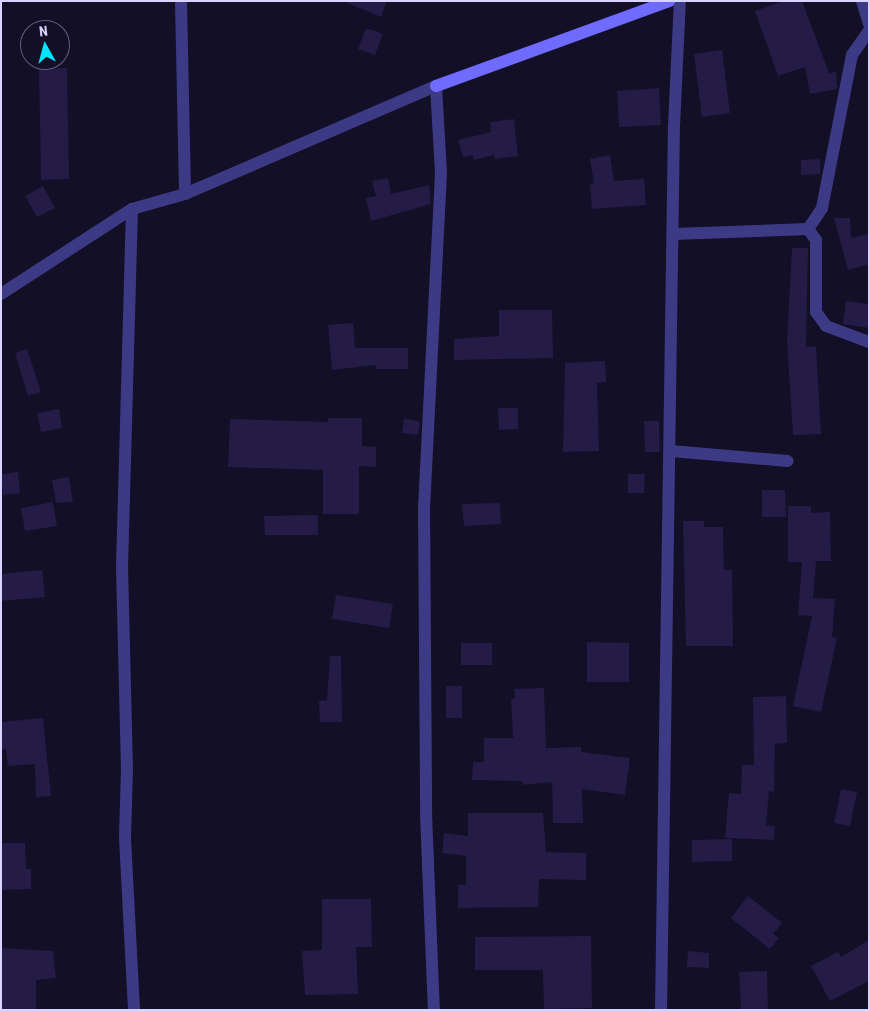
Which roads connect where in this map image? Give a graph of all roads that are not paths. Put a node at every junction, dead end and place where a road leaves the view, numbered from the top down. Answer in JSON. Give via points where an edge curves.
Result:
{"nodes":[{"id":1,"x":181,"y":1,"type":"edge"},
{"id":2,"x":669,"y":1,"type":"edge"},
{"id":3,"x":680,"y":1,"type":"edge"},
{"id":4,"x":862,"y":1,"type":"edge"},
{"id":5,"x":869,"y":24,"type":"edge"},
{"id":6,"x":869,"y":31,"type":"edge"},
{"id":7,"x":436,"y":86,"type":"junction"},
{"id":8,"x":185,"y":194,"type":"junction"},
{"id":9,"x":132,"y":210,"type":"junction"},
{"id":10,"x":808,"y":229,"type":"junction"},
{"id":11,"x":672,"y":234,"type":"junction"},
{"id":12,"x":1,"y":294,"type":"edge"},
{"id":13,"x":869,"y":342,"type":"edge"},
{"id":14,"x":671,"y":451,"type":"junction"},
{"id":15,"x":788,"y":461,"type":"dead end"},
{"id":16,"x":134,"y":1010,"type":"edge"},
{"id":17,"x":434,"y":1010,"type":"edge"},
{"id":18,"x":661,"y":1010,"type":"edge"}],
"edges":[{"from":1,"to":8,"type":"street"},
{"from":2,"to":7,"type":"street"},
{"from":3,"to":11,"type":"street"},
{"from":4,"to":5,"type":"street"},
{"from":6,"to":10,"type":"street","via":[[852,55],[822,208]]},
{"from":7,"to":8,"type":"street"},
{"from":7,"to":17,"type":"street","via":[[440,174],[424,506],[426,814]]},
{"from":8,"to":9,"type":"street"},
{"from":9,"to":12,"type":"street"},
{"from":9,"to":16,"type":"street","via":[[122,566],[126,769],[124,838]]},
{"from":10,"to":11,"type":"street"},
{"from":10,"to":13,"type":"street","via":[[816,240],[816,312],[826,326]]},
{"from":11,"to":14,"type":"street"},
{"from":14,"to":15,"type":"street"},
{"from":14,"to":18,"type":"street"}]}
